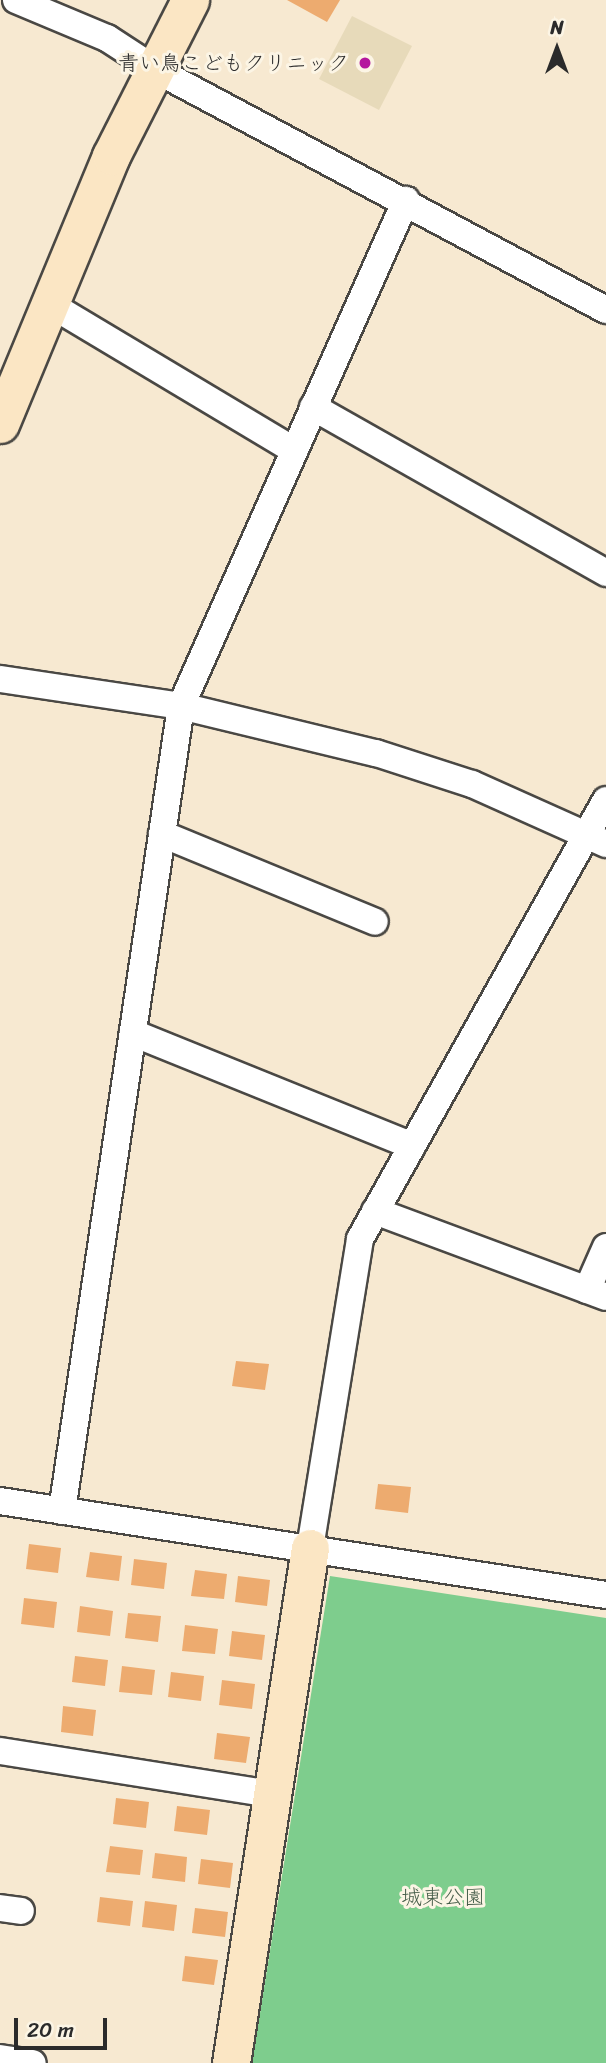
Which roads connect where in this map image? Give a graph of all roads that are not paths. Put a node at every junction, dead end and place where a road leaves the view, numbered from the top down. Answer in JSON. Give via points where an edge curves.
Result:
{"nodes":[{"id":1,"x":16,"y":0,"type":"edge"},
{"id":2,"x":190,"y":0,"type":"edge"},
{"id":3,"x":156,"y":70,"type":"junction"},
{"id":4,"x":406,"y":200,"type":"junction"},
{"id":5,"x":48,"y":303,"type":"junction"},
{"id":6,"x":606,"y":310,"type":"edge"},
{"id":7,"x":7,"y":380,"type":"edge"},
{"id":8,"x":313,"y":407,"type":"junction"},
{"id":9,"x":0,"y":424,"type":"edge"},
{"id":10,"x":294,"y":450,"type":"junction"},
{"id":11,"x":606,"y":573,"type":"edge"},
{"id":12,"x":0,"y":679,"type":"edge"},
{"id":13,"x":181,"y":706,"type":"junction"},
{"id":14,"x":606,"y":800,"type":"edge"},
{"id":15,"x":162,"y":834,"type":"junction"},
{"id":16,"x":596,"y":839,"type":"edge"},
{"id":17,"x":375,"y":922,"type":"dead end"},
{"id":18,"x":133,"y":1033,"type":"junction"},
{"id":19,"x":412,"y":1146,"type":"junction"},
{"id":20,"x":375,"y":1211,"type":"junction"},
{"id":21,"x":606,"y":1247,"type":"edge"},
{"id":22,"x":596,"y":1294,"type":"edge"},
{"id":23,"x":0,"y":1501,"type":"edge"},
{"id":24,"x":62,"y":1511,"type":"junction"},
{"id":25,"x":310,"y":1548,"type":"junction"},
{"id":26,"x":606,"y":1595,"type":"edge"},
{"id":27,"x":0,"y":1751,"type":"edge"},
{"id":28,"x":272,"y":1794,"type":"junction"},
{"id":29,"x":0,"y":2058,"type":"edge"},
{"id":30,"x":33,"y":2063,"type":"edge"},
{"id":31,"x":230,"y":2063,"type":"edge"}],
"edges":[{"from":1,"to":3,"type":"street","via":[[107,38]]},
{"from":2,"to":3,"type":"street"},
{"from":3,"to":4,"type":"street"},
{"from":3,"to":5,"type":"street","via":[[111,156]]},
{"from":4,"to":6,"type":"street"},
{"from":4,"to":8,"type":"street"},
{"from":5,"to":7,"type":"street"},
{"from":5,"to":10,"type":"street"},
{"from":7,"to":9,"type":"street"},
{"from":8,"to":10,"type":"street"},
{"from":8,"to":11,"type":"street"},
{"from":10,"to":13,"type":"street"},
{"from":12,"to":13,"type":"street"},
{"from":13,"to":15,"type":"street"},
{"from":13,"to":16,"type":"street","via":[[376,753],[472,784]]},
{"from":14,"to":16,"type":"street"},
{"from":15,"to":17,"type":"street"},
{"from":15,"to":18,"type":"street"},
{"from":16,"to":19,"type":"street"},
{"from":18,"to":19,"type":"street"},
{"from":18,"to":24,"type":"street"},
{"from":19,"to":20,"type":"street"},
{"from":20,"to":22,"type":"street"},
{"from":20,"to":25,"type":"street","via":[[360,1239]]},
{"from":21,"to":22,"type":"street"},
{"from":23,"to":24,"type":"street"},
{"from":24,"to":25,"type":"street"},
{"from":25,"to":26,"type":"street"},
{"from":25,"to":28,"type":"street"},
{"from":27,"to":28,"type":"street"},
{"from":28,"to":31,"type":"street"},
{"from":29,"to":30,"type":"street"}]}
